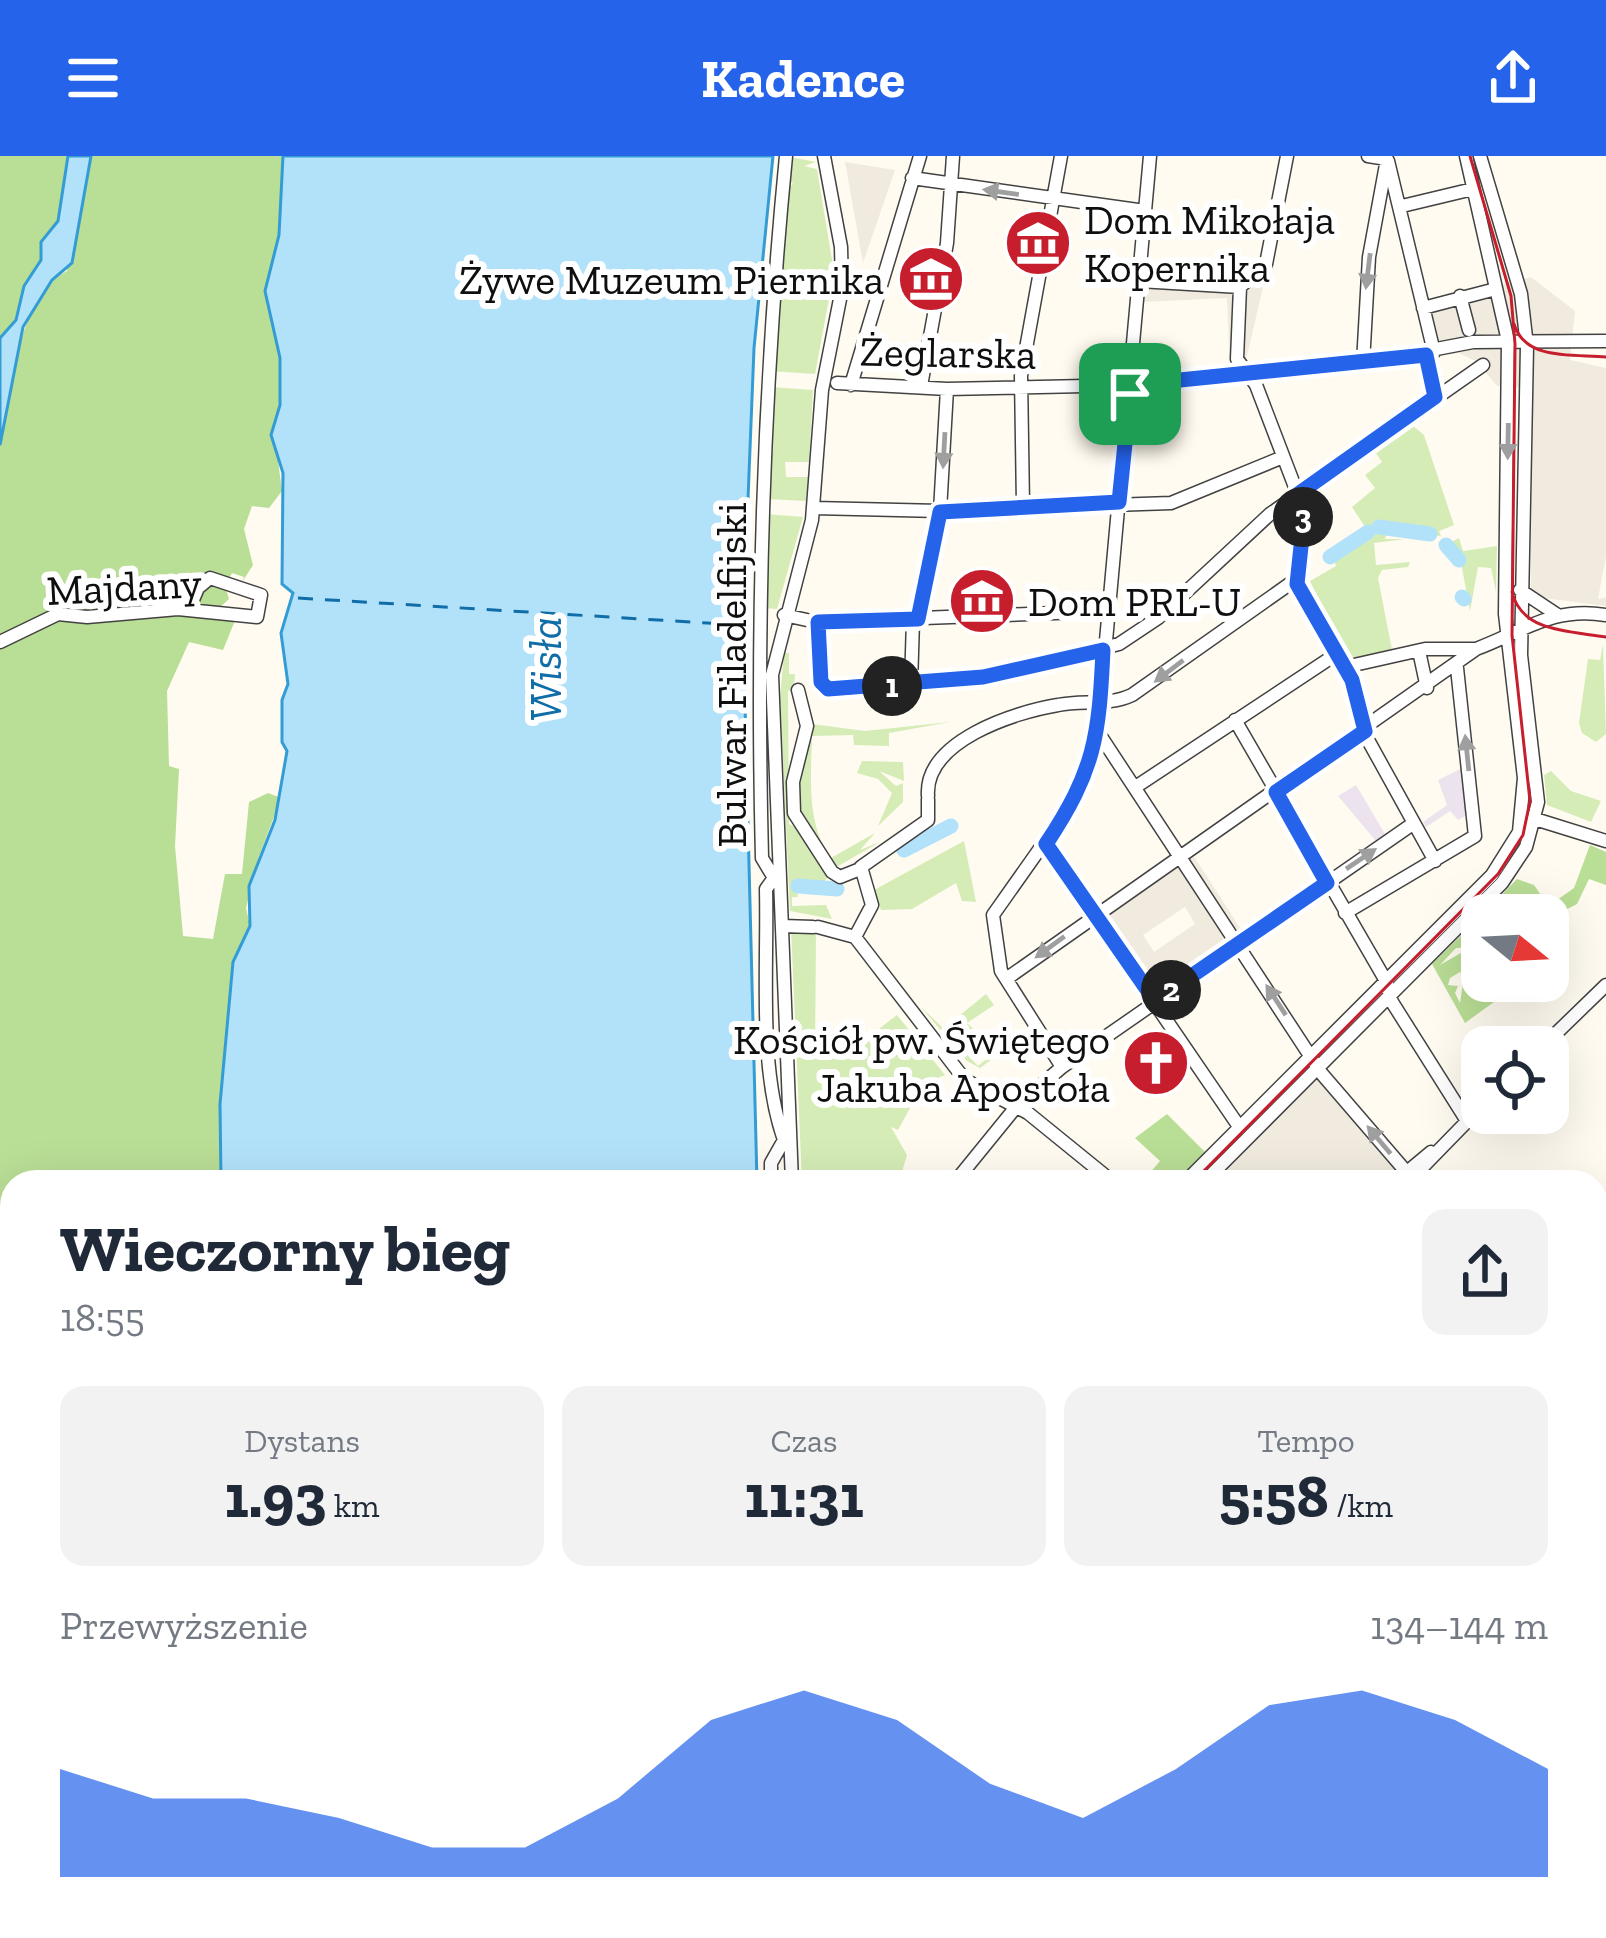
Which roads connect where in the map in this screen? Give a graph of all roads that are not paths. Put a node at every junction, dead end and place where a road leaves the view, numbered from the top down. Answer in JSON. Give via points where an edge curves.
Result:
{"nodes":[{"id":1,"x":786,"y":156,"type":"edge"},
{"id":2,"x":824,"y":156,"type":"edge"},
{"id":3,"x":920,"y":156,"type":"edge"},
{"id":4,"x":953,"y":156,"type":"edge"},
{"id":5,"x":1061,"y":156,"type":"edge"},
{"id":6,"x":1150,"y":156,"type":"edge"},
{"id":7,"x":1287,"y":156,"type":"edge"},
{"id":8,"x":1368,"y":156,"type":"edge"},
{"id":9,"x":1466,"y":156,"type":"edge"},
{"id":10,"x":1480,"y":156,"type":"edge"},
{"id":11,"x":1387,"y":157,"type":"edge"},
{"id":12,"x":912,"y":178,"type":"junction"},
{"id":13,"x":950,"y":184,"type":"junction"},
{"id":14,"x":1473,"y":189,"type":"junction"},
{"id":15,"x":1053,"y":200,"type":"junction"},
{"id":16,"x":1402,"y":206,"type":"junction"},
{"id":17,"x":1145,"y":211,"type":"junction"},
{"id":18,"x":1139,"y":281,"type":"junction"},
{"id":19,"x":1240,"y":287,"type":"junction"},
{"id":20,"x":1492,"y":290,"type":"dead end"},
{"id":21,"x":1460,"y":296,"type":"junction"},
{"id":22,"x":1423,"y":308,"type":"junction"},
{"id":23,"x":1469,"y":330,"type":"dead end"},
{"id":24,"x":1527,"y":338,"type":"junction"},
{"id":25,"x":1508,"y":341,"type":"junction"},
{"id":26,"x":1606,"y":341,"type":"edge"},
{"id":27,"x":1430,"y":353,"type":"junction"},
{"id":28,"x":1363,"y":363,"type":"junction"},
{"id":29,"x":1483,"y":365,"type":"dead end"},
{"id":30,"x":1251,"y":376,"type":"junction"},
{"id":31,"x":836,"y":383,"type":"junction"},
{"id":32,"x":1131,"y":385,"type":"junction"},
{"id":33,"x":922,"y":386,"type":"junction"},
{"id":34,"x":1022,"y":387,"type":"junction"},
{"id":35,"x":947,"y":389,"type":"junction"},
{"id":36,"x":1435,"y":397,"type":"junction"},
{"id":37,"x":1283,"y":458,"type":"junction"},
{"id":38,"x":1298,"y":494,"type":"junction"},
{"id":39,"x":1119,"y":502,"type":"junction"},
{"id":40,"x":1023,"y":506,"type":"junction"},
{"id":41,"x":814,"y":508,"type":"junction"},
{"id":42,"x":940,"y":512,"type":"junction"},
{"id":43,"x":1298,"y":578,"type":"junction"},
{"id":44,"x":1520,"y":590,"type":"junction"},
{"id":45,"x":189,"y":609,"type":"junction"},
{"id":46,"x":1107,"y":610,"type":"junction"},
{"id":47,"x":1556,"y":614,"type":"junction"},
{"id":48,"x":784,"y":615,"type":"junction"},
{"id":49,"x":1606,"y":616,"type":"edge"},
{"id":50,"x":917,"y":619,"type":"junction"},
{"id":51,"x":814,"y":621,"type":"junction"},
{"id":52,"x":1514,"y":634,"type":"junction"},
{"id":53,"x":0,"y":642,"type":"edge"},
{"id":54,"x":1476,"y":649,"type":"junction"},
{"id":55,"x":1103,"y":650,"type":"junction"},
{"id":56,"x":1419,"y":651,"type":"junction"},
{"id":57,"x":1335,"y":655,"type":"junction"},
{"id":58,"x":1346,"y":668,"type":"junction"},
{"id":59,"x":1456,"y":668,"type":"junction"},
{"id":60,"x":911,"y":685,"type":"junction"},
{"id":61,"x":1427,"y":688,"type":"junction"},
{"id":62,"x":795,"y":693,"type":"dead end"},
{"id":63,"x":1101,"y":702,"type":"junction"},
{"id":64,"x":1234,"y":721,"type":"junction"},
{"id":65,"x":1098,"y":731,"type":"junction"},
{"id":66,"x":1365,"y":731,"type":"junction"},
{"id":67,"x":1137,"y":786,"type":"junction"},
{"id":68,"x":1276,"y":792,"type":"junction"},
{"id":69,"x":1529,"y":820,"type":"junction"},
{"id":70,"x":1414,"y":824,"type":"junction"},
{"id":71,"x":1606,"y":841,"type":"edge"},
{"id":72,"x":1046,"y":844,"type":"junction"},
{"id":73,"x":1184,"y":855,"type":"junction"},
{"id":74,"x":1435,"y":861,"type":"junction"},
{"id":75,"x":860,"y":869,"type":"junction"},
{"id":76,"x":1327,"y":883,"type":"junction"},
{"id":77,"x":1345,"y":913,"type":"junction"},
{"id":78,"x":1095,"y":915,"type":"junction"},
{"id":79,"x":782,"y":926,"type":"junction"},
{"id":80,"x":855,"y":937,"type":"junction"},
{"id":81,"x":1240,"y":943,"type":"junction"},
{"id":82,"x":1006,"y":979,"type":"junction"},
{"id":83,"x":1606,"y":985,"type":"edge"},
{"id":84,"x":1388,"y":988,"type":"junction"},
{"id":85,"x":1155,"y":1001,"type":"junction"},
{"id":86,"x":1564,"y":1026,"type":"edge"},
{"id":87,"x":1316,"y":1062,"type":"junction"},
{"id":88,"x":1062,"y":1067,"type":"junction"},
{"id":89,"x":1016,"y":1107,"type":"junction"},
{"id":90,"x":1461,"y":1111,"type":"edge"},
{"id":91,"x":1461,"y":1127,"type":"edge"},
{"id":92,"x":1240,"y":1128,"type":"junction"},
{"id":93,"x":770,"y":1170,"type":"edge"},
{"id":94,"x":792,"y":1170,"type":"edge"},
{"id":95,"x":965,"y":1170,"type":"edge"},
{"id":96,"x":1097,"y":1170,"type":"edge"},
{"id":97,"x":1197,"y":1170,"type":"edge"},
{"id":98,"x":1215,"y":1170,"type":"edge"},
{"id":99,"x":1400,"y":1170,"type":"edge"},
{"id":100,"x":1417,"y":1170,"type":"edge"}],
"edges":[{"from":1,"to":93,"type":"street","name":"Bulwar Filadelfijski","via":[[765,386],[761,623],[762,858],[774,878],[766,890],[774,1121],[784,1140]]},
{"from":2,"to":31,"type":"street","name":"Bulwar Filadelfijski","via":[[843,268]]},
{"from":3,"to":12,"type":"street"},
{"from":4,"to":13,"type":"street"},
{"from":5,"to":15,"type":"street"},
{"from":6,"to":17,"type":"street"},
{"from":7,"to":19,"type":"street","via":[[1267,262]]},
{"from":8,"to":11,"type":"street"},
{"from":9,"to":14,"type":"street"},
{"from":10,"to":24,"type":"street"},
{"from":11,"to":16,"type":"street"},
{"from":11,"to":28,"type":"street","one_way":true,"via":[[1369,257]]},
{"from":12,"to":13,"type":"street"},
{"from":12,"to":31,"type":"street"},
{"from":15,"to":13,"type":"street","one_way":true},
{"from":13,"to":33,"type":"street"},
{"from":14,"to":16,"type":"street"},
{"from":14,"to":25,"type":"street"},
{"from":15,"to":17,"type":"street"},
{"from":15,"to":34,"type":"street"},
{"from":16,"to":22,"type":"street"},
{"from":17,"to":18,"type":"street"},
{"from":18,"to":19,"type":"street"},
{"from":18,"to":32,"type":"street"},
{"from":19,"to":30,"type":"street","via":[[1234,347]]},
{"from":20,"to":21,"type":"street"},
{"from":21,"to":22,"type":"street"},
{"from":21,"to":23,"type":"street"},
{"from":22,"to":27,"type":"street"},
{"from":24,"to":25,"type":"street","name":"Żeglarska"},
{"from":24,"to":26,"type":"street","name":"Żeglarska"},
{"from":24,"to":44,"type":"street"},
{"from":25,"to":27,"type":"street","name":"Żeglarska"},
{"from":25,"to":52,"type":"street","one_way":true},
{"from":27,"to":28,"type":"street","name":"Żeglarska"},
{"from":27,"to":36,"type":"street"},
{"from":28,"to":30,"type":"street","name":"Żeglarska"},
{"from":29,"to":36,"type":"street"},
{"from":30,"to":32,"type":"street","name":"Żeglarska"},
{"from":30,"to":37,"type":"street"},
{"from":31,"to":33,"type":"street","name":"Żeglarska"},
{"from":31,"to":41,"type":"street","name":"Bulwar Filadelfijski"},
{"from":32,"to":34,"type":"street","name":"Żeglarska"},
{"from":32,"to":39,"type":"street"},
{"from":33,"to":35,"type":"street","name":"Żeglarska"},
{"from":34,"to":35,"type":"street","name":"Żeglarska"},
{"from":34,"to":40,"type":"street"},
{"from":35,"to":42,"type":"street","one_way":true},
{"from":36,"to":38,"type":"street"},
{"from":37,"to":38,"type":"street"},
{"from":37,"to":39,"type":"street","via":[[1182,501]]},
{"from":38,"to":43,"type":"street"},
{"from":38,"to":55,"type":"street","via":[[1158,618]]},
{"from":39,"to":40,"type":"street"},
{"from":39,"to":46,"type":"street"},
{"from":40,"to":42,"type":"street"},
{"from":41,"to":42,"type":"street"},
{"from":41,"to":48,"type":"street","name":"Bulwar Filadelfijski"},
{"from":42,"to":50,"type":"street"},
{"from":43,"to":57,"type":"street"},
{"from":43,"to":63,"type":"street","one_way":true,"via":[[1152,684]]},
{"from":44,"to":47,"type":"street"},
{"from":44,"to":52,"type":"street"},
{"from":45,"to":45,"type":"street","name":"Majdany","via":[[257,617],[258,592],[220,578],[203,582]]},
{"from":45,"to":53,"type":"street","name":"Majdany","via":[[58,614]]},
{"from":46,"to":50,"type":"street"},
{"from":46,"to":55,"type":"street"},
{"from":47,"to":49,"type":"street"},
{"from":47,"to":52,"type":"street"},
{"from":48,"to":51,"type":"street"},
{"from":48,"to":79,"type":"street","name":"Bulwar Filadelfijski","via":[[772,698]]},
{"from":50,"to":51,"type":"street"},
{"from":50,"to":60,"type":"street"},
{"from":51,"to":60,"type":"street","via":[[825,688]]},
{"from":52,"to":54,"type":"street"},
{"from":52,"to":69,"type":"street"},
{"from":54,"to":56,"type":"street"},
{"from":54,"to":59,"type":"street"},
{"from":55,"to":60,"type":"street"},
{"from":55,"to":63,"type":"street"},
{"from":56,"to":58,"type":"street"},
{"from":56,"to":61,"type":"street"},
{"from":57,"to":58,"type":"street"},
{"from":57,"to":64,"type":"street"},
{"from":58,"to":66,"type":"street"},
{"from":59,"to":61,"type":"street"},
{"from":74,"to":59,"type":"street","one_way":true,"via":[[1474,838]]},
{"from":61,"to":66,"type":"street"},
{"from":62,"to":75,"type":"street","via":[[808,726],[794,782],[795,818],[832,872]]},
{"from":63,"to":65,"type":"street"},
{"from":63,"to":75,"type":"street","via":[[1037,709],[966,740],[938,763],[928,820]]},
{"from":64,"to":67,"type":"street"},
{"from":64,"to":68,"type":"street"},
{"from":65,"to":67,"type":"street"},
{"from":65,"to":72,"type":"street","via":[[1077,796]]},
{"from":66,"to":68,"type":"street"},
{"from":66,"to":70,"type":"street"},
{"from":67,"to":73,"type":"street"},
{"from":68,"to":73,"type":"street"},
{"from":68,"to":76,"type":"street"},
{"from":69,"to":71,"type":"street"},
{"from":69,"to":84,"type":"street","via":[[1501,864]]},
{"from":70,"to":74,"type":"street"},
{"from":76,"to":70,"type":"street","one_way":true},
{"from":72,"to":78,"type":"street"},
{"from":72,"to":82,"type":"street","via":[[994,913]]},
{"from":73,"to":78,"type":"street"},
{"from":73,"to":81,"type":"street"},
{"from":74,"to":77,"type":"street"},
{"from":75,"to":80,"type":"street","via":[[872,905]]},
{"from":76,"to":77,"type":"street"},
{"from":76,"to":81,"type":"street"},
{"from":77,"to":84,"type":"street"},
{"from":78,"to":82,"type":"street","one_way":true},
{"from":78,"to":85,"type":"street"},
{"from":79,"to":80,"type":"street"},
{"from":79,"to":94,"type":"street","name":"Bulwar Filadelfijski"},
{"from":80,"to":89,"type":"street","via":[[956,1071]]},
{"from":81,"to":85,"type":"street"},
{"from":87,"to":81,"type":"street","one_way":true},
{"from":82,"to":88,"type":"street"},
{"from":83,"to":86,"type":"street"},
{"from":84,"to":87,"type":"street"},
{"from":84,"to":90,"type":"street"},
{"from":85,"to":88,"type":"street"},
{"from":85,"to":92,"type":"street"},
{"from":87,"to":92,"type":"street"},
{"from":87,"to":98,"type":"street"},
{"from":99,"to":87,"type":"street","one_way":true},
{"from":88,"to":89,"type":"street"},
{"from":89,"to":95,"type":"street"},
{"from":89,"to":96,"type":"street"},
{"from":91,"to":100,"type":"street"},
{"from":92,"to":97,"type":"street"}]}
